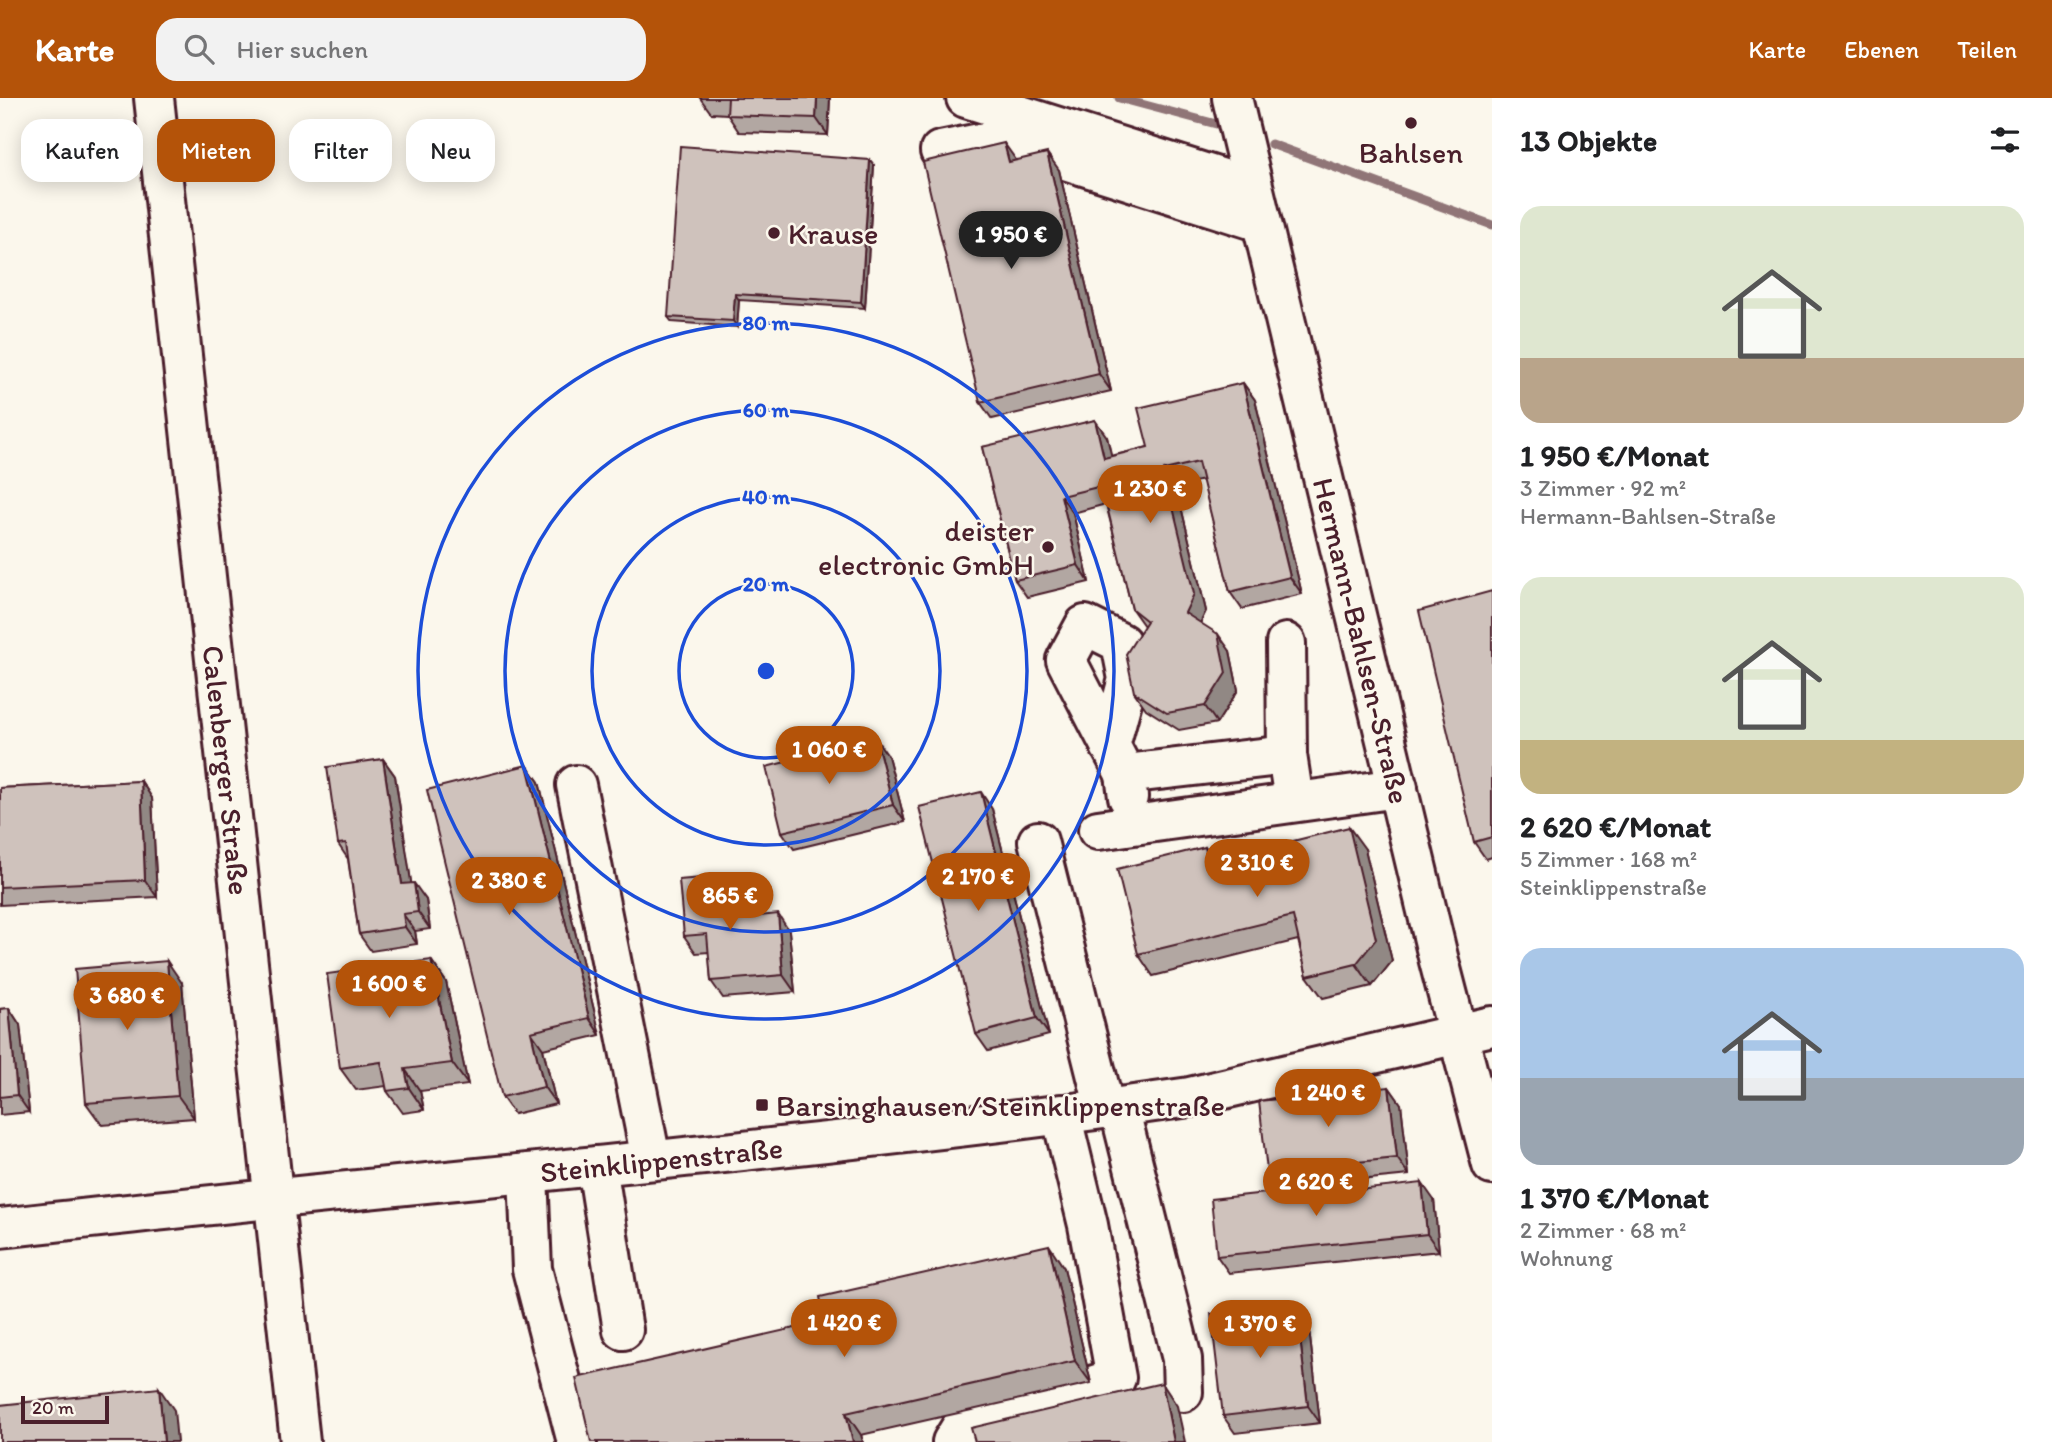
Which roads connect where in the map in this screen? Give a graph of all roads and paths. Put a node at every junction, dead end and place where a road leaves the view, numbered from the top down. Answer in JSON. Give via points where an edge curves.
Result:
{"nodes":[{"id":1,"x":154,"y":98,"type":"edge"},
{"id":2,"x":966,"y":98,"type":"edge"},
{"id":3,"x":1235,"y":106,"type":"edge"},
{"id":4,"x":940,"y":151,"type":"dead end"},
{"id":5,"x":1256,"y":205,"type":"junction"},
{"id":6,"x":1286,"y":643,"type":"dead end"},
{"id":7,"x":1287,"y":755,"type":"junction"},
{"id":8,"x":576,"y":785,"type":"dead end"},
{"id":9,"x":1398,"y":788,"type":"junction"},
{"id":10,"x":1294,"y":803,"type":"junction"},
{"id":11,"x":1038,"y":841,"type":"dead end"},
{"id":12,"x":1475,"y":1030,"type":"edge"},
{"id":13,"x":1112,"y":1108,"type":"junction"},
{"id":14,"x":1061,"y":1114,"type":"junction"},
{"id":15,"x":652,"y":1159,"type":"junction"},
{"id":16,"x":1492,"y":1165,"type":"edge"},
{"id":17,"x":597,"y":1166,"type":"junction"},
{"id":18,"x":528,"y":1174,"type":"junction"},
{"id":19,"x":274,"y":1197,"type":"junction"},
{"id":20,"x":0,"y":1228,"type":"edge"},
{"id":21,"x":623,"y":1330,"type":"dead end"},
{"id":22,"x":1183,"y":1392,"type":"dead end"},
{"id":23,"x":300,"y":1442,"type":"edge"},
{"id":24,"x":577,"y":1442,"type":"edge"},
{"id":25,"x":952,"y":1442,"type":"edge"}],
"edges":[{"from":1,"to":19,"type":"street","name":"Calenberger Straße"},
{"from":2,"to":5,"type":"street"},
{"from":3,"to":5,"type":"street","name":"Hermann-Bahlsen-Straße"},
{"from":4,"to":5,"type":"street","via":[[999,139]]},
{"from":5,"to":9,"type":"street","name":"Hermann-Bahlsen-Straße"},
{"from":6,"to":7,"type":"street"},
{"from":7,"to":10,"type":"street"},
{"from":7,"to":10,"type":"street","via":[[1118,760],[1115,827]]},
{"from":8,"to":15,"type":"street"},
{"from":9,"to":10,"type":"street"},
{"from":9,"to":12,"type":"street","name":"Hermann-Bahlsen-Straße"},
{"from":11,"to":13,"type":"street"},
{"from":12,"to":13,"type":"street","name":"Steinklippenstraße","via":[[1190,1097]]},
{"from":12,"to":16,"type":"street","name":"Hermann-Bahlsen-Straße"},
{"from":13,"to":14,"type":"street","name":"Steinklippenstraße"},
{"from":13,"to":22,"type":"street","via":[[1182,1359]]},
{"from":14,"to":15,"type":"street","name":"Steinklippenstraße"},
{"from":14,"to":25,"type":"street","via":[[1088,1226],[1116,1378],[960,1429]]},
{"from":15,"to":17,"type":"street","name":"Steinklippenstraße"},
{"from":17,"to":18,"type":"street","name":"Steinklippenstraße"},
{"from":17,"to":21,"type":"street"},
{"from":18,"to":19,"type":"street","name":"Steinklippenstraße"},
{"from":18,"to":24,"type":"street","via":[[532,1269]]},
{"from":19,"to":20,"type":"street","name":"Steinklippenstraße"},
{"from":19,"to":23,"type":"street","name":"Calenberger Straße"}]}
